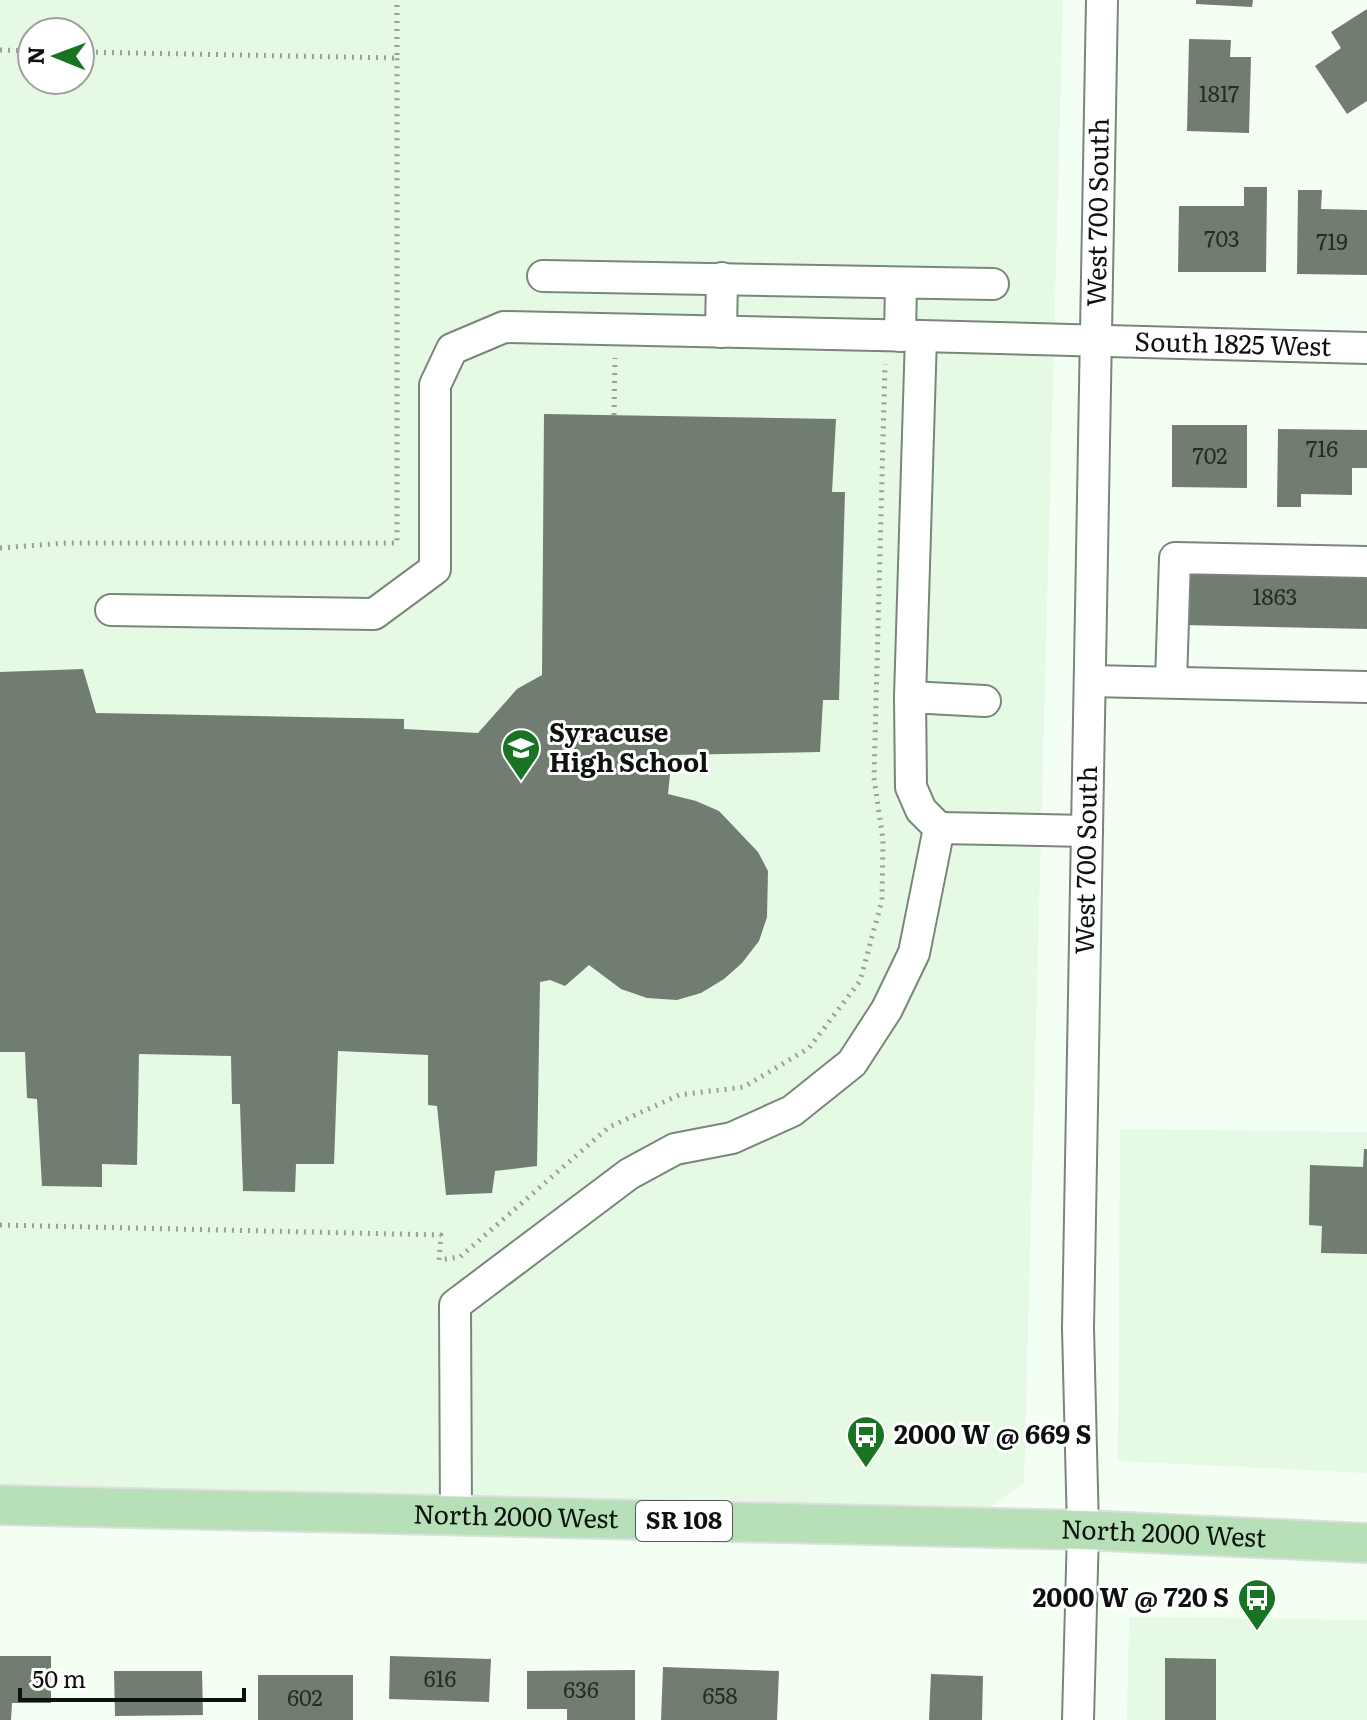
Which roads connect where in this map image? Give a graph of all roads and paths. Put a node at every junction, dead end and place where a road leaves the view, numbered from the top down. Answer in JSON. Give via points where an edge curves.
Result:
{"nodes":[{"id":1,"x":397,"y":0,"type":"edge"},
{"id":2,"x":1102,"y":0,"type":"edge"},
{"id":3,"x":96,"y":52,"type":"edge"},
{"id":4,"x":397,"y":58,"type":"junction"},
{"id":5,"x":543,"y":276,"type":"dead end"},
{"id":6,"x":722,"y":278,"type":"junction"},
{"id":7,"x":901,"y":283,"type":"junction"},
{"id":8,"x":993,"y":284,"type":"dead end"},
{"id":9,"x":721,"y":332,"type":"junction"},
{"id":10,"x":911,"y":336,"type":"junction"},
{"id":11,"x":1097,"y":340,"type":"junction"},
{"id":12,"x":1367,"y":348,"type":"edge"},
{"id":13,"x":615,"y":355,"type":"dead end"},
{"id":14,"x":885,"y":363,"type":"dead end"},
{"id":15,"x":614,"y":415,"type":"dead end"},
{"id":16,"x":0,"y":548,"type":"edge"},
{"id":17,"x":1367,"y":562,"type":"edge"},
{"id":18,"x":111,"y":610,"type":"dead end"},
{"id":19,"x":1090,"y":681,"type":"junction"},
{"id":20,"x":1171,"y":682,"type":"junction"},
{"id":21,"x":1367,"y":687,"type":"edge"},
{"id":22,"x":910,"y":697,"type":"junction"},
{"id":23,"x":985,"y":701,"type":"dead end"},
{"id":24,"x":939,"y":828,"type":"junction"},
{"id":25,"x":1087,"y":831,"type":"junction"},
{"id":26,"x":0,"y":1225,"type":"edge"},
{"id":27,"x":0,"y":1505,"type":"edge"},
{"id":28,"x":456,"y":1516,"type":"junction"},
{"id":29,"x":1083,"y":1530,"type":"junction"},
{"id":30,"x":1367,"y":1543,"type":"edge"},
{"id":31,"x":1078,"y":1720,"type":"edge"}],
"edges":[{"from":1,"to":4,"type":"path"},
{"from":2,"to":11,"type":"street","name":"West 700 South"},
{"from":3,"to":4,"type":"path"},
{"from":4,"to":16,"type":"path","via":[[397,543],[66,543]]},
{"from":5,"to":6,"type":"street"},
{"from":6,"to":7,"type":"street"},
{"from":6,"to":9,"type":"street"},
{"from":7,"to":8,"type":"street"},
{"from":7,"to":10,"type":"street"},
{"from":9,"to":10,"type":"street","name":"South 1825 West"},
{"from":9,"to":18,"type":"street","name":"South 1825 West","via":[[504,327],[452,349],[435,385],[435,569],[374,614]]},
{"from":10,"to":11,"type":"street","name":"South 1825 West"},
{"from":10,"to":22,"type":"street"},
{"from":11,"to":12,"type":"street","name":"South 1825 West"},
{"from":11,"to":19,"type":"street","name":"West 700 South"},
{"from":13,"to":15,"type":"path"},
{"from":14,"to":26,"type":"path","via":[[874,778],[883,840],[882,900],[860,981],[809,1048],[744,1087],[679,1095],[609,1127],[460,1257],[439,1260],[441,1235]]},
{"from":17,"to":20,"type":"street","via":[[1175,558]]},
{"from":19,"to":20,"type":"street"},
{"from":19,"to":25,"type":"street","name":"West 700 South"},
{"from":20,"to":21,"type":"street"},
{"from":22,"to":23,"type":"street"},
{"from":22,"to":24,"type":"street","via":[[911,787],[921,810]]},
{"from":24,"to":25,"type":"street"},
{"from":24,"to":28,"type":"street","via":[[914,953],[852,1063],[792,1111],[732,1138],[675,1149],[629,1174],[455,1305]]},
{"from":25,"to":29,"type":"street","name":"West 700 South","via":[[1078,1328]]},
{"from":27,"to":28,"type":"main road","name":"North 2000 West","number":"SR 108"},
{"from":28,"to":29,"type":"main road","name":"North 2000 West","number":"SR 108"},
{"from":29,"to":30,"type":"main road","name":"North 2000 West","number":"SR 108"},
{"from":29,"to":31,"type":"street","name":"West 700 South"}]}
